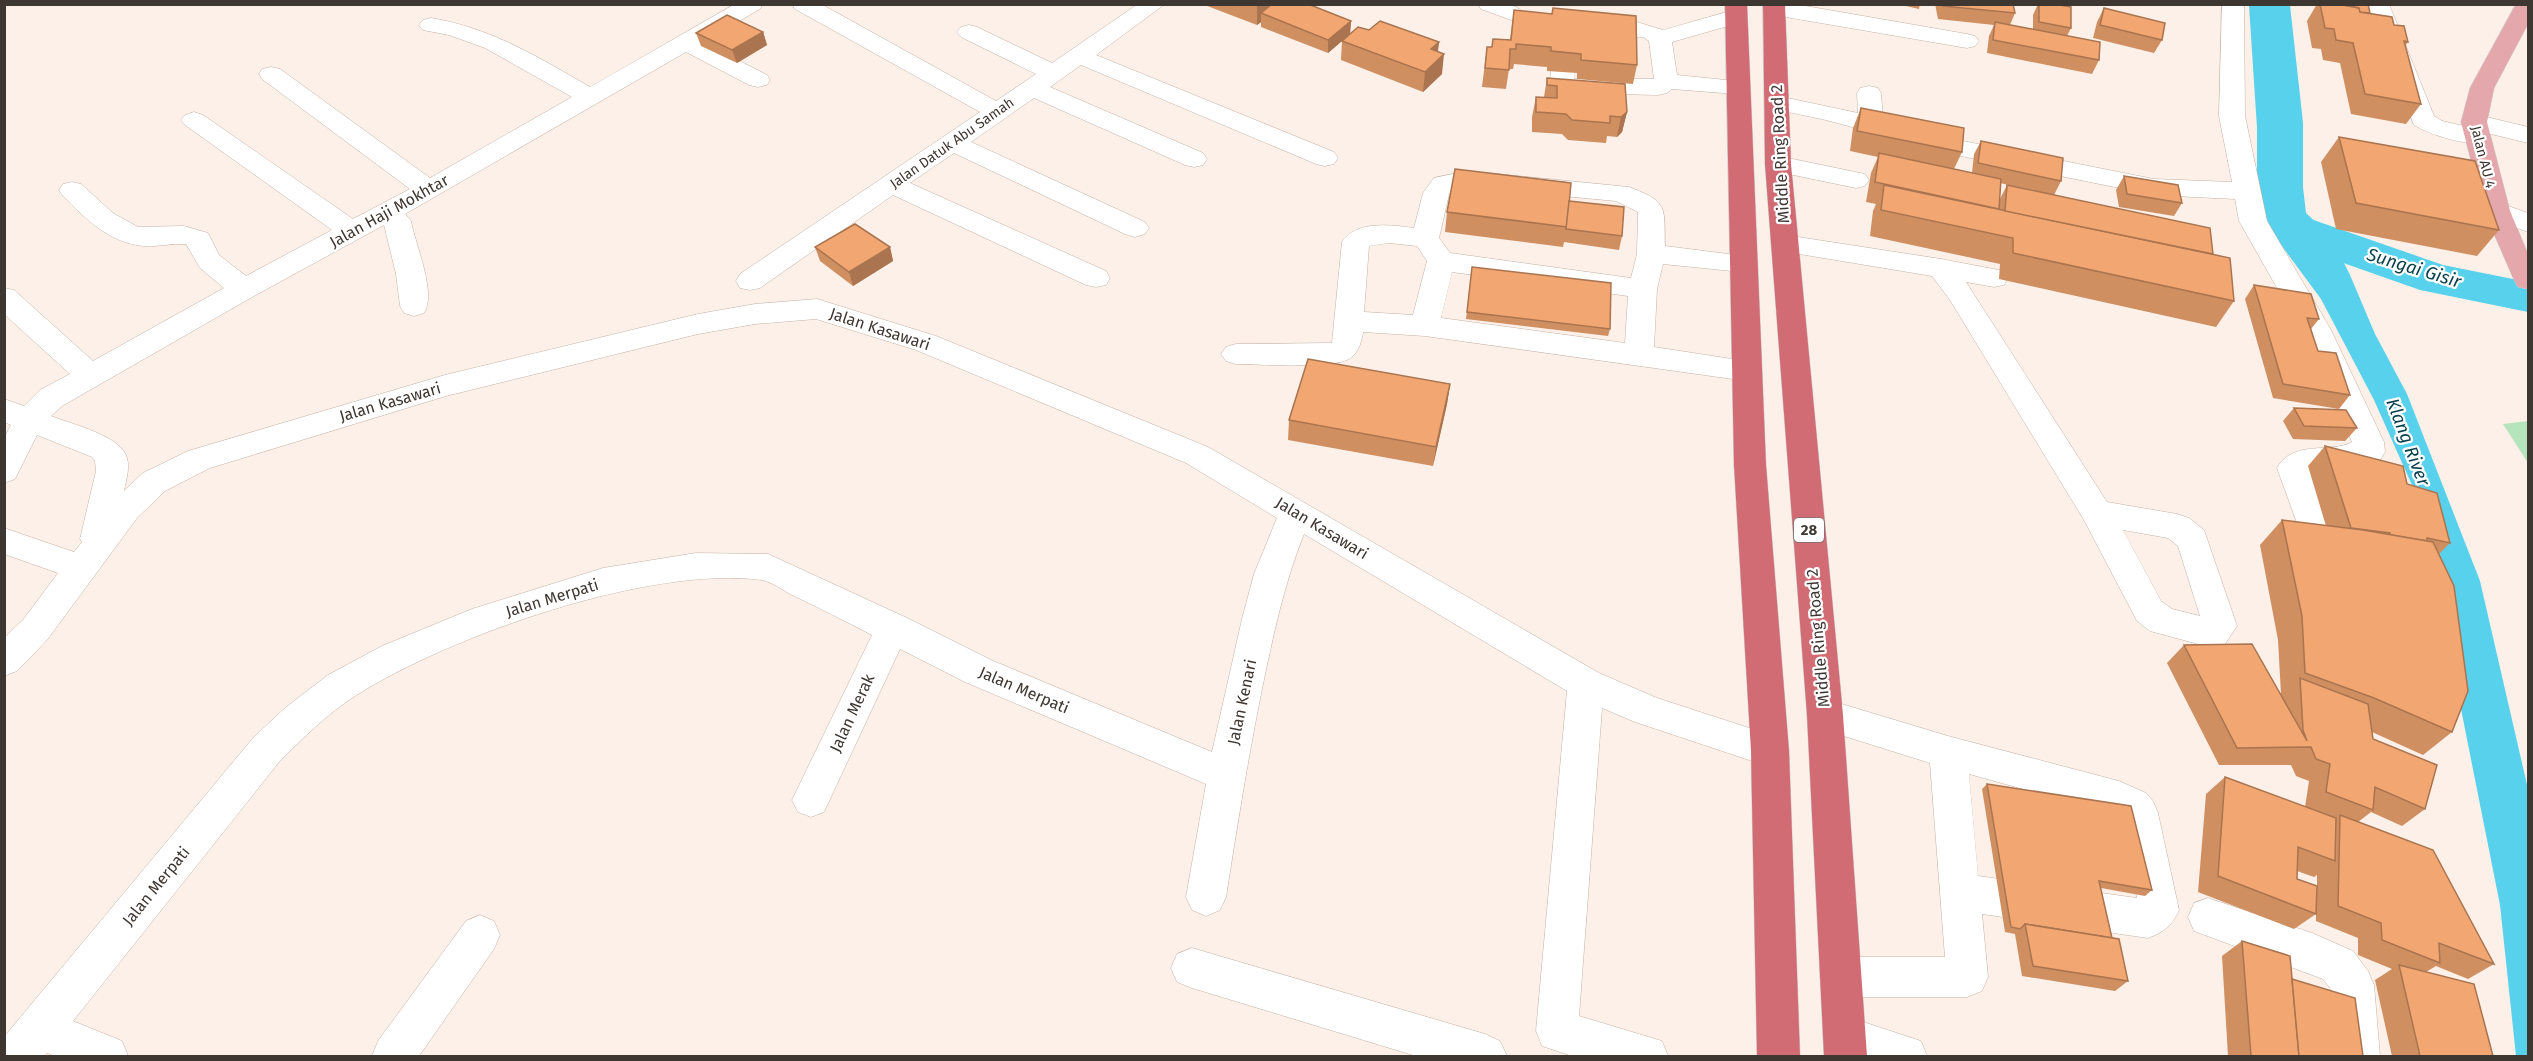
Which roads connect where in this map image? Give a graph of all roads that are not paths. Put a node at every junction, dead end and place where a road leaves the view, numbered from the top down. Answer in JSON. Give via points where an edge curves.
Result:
{"nodes":[{"id":1,"x":752,"y":4,"type":"edge"},
{"id":2,"x":803,"y":4,"type":"edge"},
{"id":3,"x":1154,"y":4,"type":"edge"},
{"id":4,"x":1489,"y":4,"type":"edge"},
{"id":5,"x":2233,"y":4,"type":"edge"},
{"id":6,"x":2377,"y":4,"type":"edge"},
{"id":7,"x":2528,"y":4,"type":"edge"},
{"id":8,"x":1774,"y":6,"type":"edge"},
{"id":9,"x":1735,"y":11,"type":"edge"},
{"id":10,"x":1511,"y":13,"type":"edge"},
{"id":11,"x":430,"y":25,"type":"dead end"},
{"id":12,"x":969,"y":32,"type":"dead end"},
{"id":13,"x":1659,"y":38,"type":"junction"},
{"id":14,"x":1967,"y":41,"type":"dead end"},
{"id":15,"x":686,"y":43,"type":"junction"},
{"id":16,"x":1079,"y":56,"type":"junction"},
{"id":17,"x":1054,"y":73,"type":"junction"},
{"id":18,"x":272,"y":74,"type":"dead end"},
{"id":19,"x":758,"y":80,"type":"dead end"},
{"id":20,"x":1666,"y":81,"type":"junction"},
{"id":21,"x":1736,"y":87,"type":"junction"},
{"id":22,"x":1032,"y":88,"type":"junction"},
{"id":23,"x":1869,"y":93,"type":"dead end"},
{"id":24,"x":590,"y":97,"type":"junction"},
{"id":25,"x":1778,"y":103,"type":"junction"},
{"id":26,"x":997,"y":111,"type":"junction"},
{"id":27,"x":194,"y":120,"type":"dead end"},
{"id":28,"x":1954,"y":121,"type":"dead end"},
{"id":29,"x":1871,"y":125,"type":"junction"},
{"id":30,"x":2475,"y":130,"type":"junction"},
{"id":31,"x":2529,"y":135,"type":"edge"},
{"id":32,"x":952,"y":142,"type":"junction"},
{"id":33,"x":1956,"y":147,"type":"junction"},
{"id":34,"x":1325,"y":158,"type":"dead end"},
{"id":35,"x":1194,"y":159,"type":"dead end"},
{"id":36,"x":1778,"y":164,"type":"junction"},
{"id":37,"x":1856,"y":180,"type":"dead end"},
{"id":38,"x":892,"y":184,"type":"junction"},
{"id":39,"x":72,"y":190,"type":"dead end"},
{"id":40,"x":429,"y":190,"type":"junction"},
{"id":41,"x":2246,"y":191,"type":"junction"},
{"id":42,"x":2497,"y":212,"type":"junction"},
{"id":43,"x":383,"y":215,"type":"junction"},
{"id":44,"x":2529,"y":223,"type":"edge"},
{"id":45,"x":1135,"y":228,"type":"dead end"},
{"id":46,"x":353,"y":232,"type":"junction"},
{"id":47,"x":1785,"y":244,"type":"junction"},
{"id":48,"x":1433,"y":250,"type":"junction"},
{"id":49,"x":1651,"y":254,"type":"junction"},
{"id":50,"x":1742,"y":263,"type":"junction"},
{"id":51,"x":1941,"y":268,"type":"junction"},
{"id":52,"x":2524,"y":272,"type":"edge"},
{"id":53,"x":1096,"y":278,"type":"dead end"},
{"id":54,"x":1994,"y":278,"type":"dead end"},
{"id":55,"x":750,"y":282,"type":"dead end"},
{"id":56,"x":244,"y":289,"type":"junction"},
{"id":57,"x":1643,"y":289,"type":"junction"},
{"id":58,"x":4,"y":297,"type":"edge"},
{"id":59,"x":414,"y":306,"type":"dead end"},
{"id":60,"x":1349,"y":321,"type":"junction"},
{"id":61,"x":1425,"y":326,"type":"junction"},
{"id":62,"x":1236,"y":354,"type":"dead end"},
{"id":63,"x":1639,"y":356,"type":"junction"},
{"id":64,"x":1747,"y":370,"type":"junction"},
{"id":65,"x":90,"y":375,"type":"junction"},
{"id":66,"x":17,"y":415,"type":"edge"},
{"id":67,"x":4,"y":471,"type":"edge"},
{"id":68,"x":1296,"y":512,"type":"junction"},
{"id":69,"x":2097,"y":513,"type":"dead end"},
{"id":70,"x":4,"y":541,"type":"edge"},
{"id":71,"x":2322,"y":545,"type":"edge"},
{"id":72,"x":88,"y":557,"type":"junction"},
{"id":73,"x":893,"y":627,"type":"junction"},
{"id":74,"x":4,"y":661,"type":"edge"},
{"id":75,"x":1586,"y":684,"type":"junction"},
{"id":76,"x":1825,"y":715,"type":"junction"},
{"id":77,"x":1770,"y":751,"type":"junction"},
{"id":78,"x":1947,"y":752,"type":"junction"},
{"id":79,"x":1226,"y":775,"type":"junction"},
{"id":80,"x":811,"y":800,"type":"dead end"},
{"id":81,"x":1960,"y":892,"type":"junction"},
{"id":82,"x":1206,"y":897,"type":"dead end"},
{"id":83,"x":2208,"y":917,"type":"dead end"},
{"id":84,"x":480,"y":935,"type":"dead end"},
{"id":85,"x":1192,"y":968,"type":"dead end"},
{"id":86,"x":1841,"y":978,"type":"junction"},
{"id":87,"x":28,"y":1043,"type":"edge"},
{"id":88,"x":1556,"y":1044,"type":"edge"},
{"id":89,"x":1846,"y":1047,"type":"edge"},
{"id":90,"x":107,"y":1056,"type":"edge"},
{"id":91,"x":393,"y":1056,"type":"edge"},
{"id":92,"x":1485,"y":1056,"type":"edge"},
{"id":93,"x":1647,"y":1056,"type":"edge"},
{"id":94,"x":1779,"y":1056,"type":"edge"},
{"id":95,"x":1906,"y":1056,"type":"edge"},
{"id":96,"x":2359,"y":1056,"type":"edge"}],
"edges":[{"from":1,"to":15,"type":"street","name":"Jalan Haji Mokhtar"},
{"from":2,"to":26,"type":"street"},
{"from":3,"to":16,"type":"street","name":"Jalan Datuk Abu Samah"},
{"from":4,"to":10,"type":"street"},
{"from":5,"to":41,"type":"street","via":[[2232,116]]},
{"from":6,"to":30,"type":"street","via":[[2423,120],[2433,126]]},
{"from":7,"to":30,"type":"main road","name":"Jalan AU 4","via":[[2482,88]]},
{"from":8,"to":14,"type":"street"},
{"from":8,"to":25,"type":"highway","name":"Middle Ring Road 2","number":"28"},
{"from":9,"to":13,"type":"street"},
{"from":9,"to":21,"type":"highway"},
{"from":11,"to":24,"type":"street","via":[[479,36]]},
{"from":12,"to":17,"type":"street"},
{"from":13,"to":20,"type":"street"},
{"from":13,"to":20,"type":"street","via":[[1637,29],[1566,28],[1562,82],[1568,86],[1658,88]]},
{"from":15,"to":19,"type":"street"},
{"from":15,"to":24,"type":"street","name":"Jalan Haji Mokhtar"},
{"from":16,"to":17,"type":"street","name":"Jalan Datuk Abu Samah"},
{"from":16,"to":34,"type":"street"},
{"from":17,"to":22,"type":"street","name":"Jalan Datuk Abu Samah"},
{"from":18,"to":40,"type":"street"},
{"from":20,"to":21,"type":"street"},
{"from":21,"to":50,"type":"highway"},
{"from":22,"to":26,"type":"street","name":"Jalan Datuk Abu Samah"},
{"from":22,"to":35,"type":"street"},
{"from":23,"to":29,"type":"street"},
{"from":24,"to":40,"type":"street","name":"Jalan Haji Mokhtar"},
{"from":25,"to":29,"type":"street"},
{"from":25,"to":36,"type":"highway","name":"Middle Ring Road 2","number":"28"},
{"from":26,"to":32,"type":"street","name":"Jalan Datuk Abu Samah"},
{"from":27,"to":46,"type":"street"},
{"from":28,"to":33,"type":"street"},
{"from":29,"to":33,"type":"street"},
{"from":30,"to":31,"type":"street"},
{"from":30,"to":42,"type":"main road","name":"Jalan AU 4"},
{"from":32,"to":38,"type":"street","name":"Jalan Datuk Abu Samah"},
{"from":32,"to":45,"type":"street"},
{"from":33,"to":41,"type":"street","via":[[2154,187]]},
{"from":36,"to":37,"type":"street"},
{"from":36,"to":47,"type":"highway","name":"Middle Ring Road 2","number":"28"},
{"from":38,"to":53,"type":"street"},
{"from":38,"to":55,"type":"street","name":"Jalan Datuk Abu Samah"},
{"from":39,"to":56,"type":"street","via":[[124,232],[142,237],[186,234],[198,239],[199,250],[210,262]]},
{"from":40,"to":43,"type":"street","name":"Jalan Haji Mokhtar"},
{"from":41,"to":71,"type":"street","via":[[2253,221],[2316,330],[2368,442],[2369,452],[2358,456],[2300,462],[2293,468]]},
{"from":42,"to":44,"type":"street"},
{"from":42,"to":52,"type":"main road","name":"Jalan AU 4"},
{"from":43,"to":46,"type":"street","name":"Jalan Haji Mokhtar"},
{"from":43,"to":59,"type":"street","via":[[397,221],[411,270]]},
{"from":46,"to":56,"type":"street","name":"Jalan Haji Mokhtar"},
{"from":47,"to":51,"type":"street"},
{"from":47,"to":76,"type":"highway","name":"Middle Ring Road 2","number":"28"},
{"from":48,"to":49,"type":"street","via":[[1436,193],[1443,184],[1467,179],[1620,193],[1638,200],[1651,210]]},
{"from":48,"to":57,"type":"street"},
{"from":48,"to":60,"type":"street","via":[[1377,234],[1356,242]]},
{"from":48,"to":61,"type":"street"},
{"from":49,"to":50,"type":"street"},
{"from":49,"to":57,"type":"street"},
{"from":50,"to":64,"type":"highway"},
{"from":51,"to":54,"type":"street"},
{"from":51,"to":69,"type":"street"},
{"from":56,"to":65,"type":"street","name":"Jalan Haji Mokhtar"},
{"from":57,"to":63,"type":"street"},
{"from":58,"to":65,"type":"street"},
{"from":60,"to":61,"type":"street"},
{"from":60,"to":62,"type":"street","via":[[1347,342],[1342,350],[1332,354]]},
{"from":61,"to":63,"type":"street"},
{"from":63,"to":64,"type":"street"},
{"from":64,"to":77,"type":"highway"},
{"from":65,"to":66,"type":"street","name":"Jalan Haji Mokhtar"},
{"from":66,"to":67,"type":"street","name":"Jalan Haji Mokhtar"},
{"from":66,"to":72,"type":"street","via":[[103,449],[111,457],[112,471]]},
{"from":68,"to":72,"type":"street","name":"Jalan Kasawari","via":[[1197,455],[926,343],[817,309],[698,324],[445,386],[199,459],[154,482],[125,509]]},
{"from":68,"to":75,"type":"street","name":"Jalan Kasawari"},
{"from":68,"to":79,"type":"street","name":"Jalan Kenari","via":[[1271,574],[1259,619]]},
{"from":70,"to":72,"type":"street"},
{"from":72,"to":74,"type":"street","name":"Jalan Kasawari","via":[[35,630]]},
{"from":73,"to":79,"type":"street","name":"Jalan Merpati","via":[[978,671]]},
{"from":73,"to":80,"type":"street","name":"Jalan Merak"},
{"from":73,"to":87,"type":"street","name":"Jalan Merpati","via":[[768,567],[696,566],[603,582],[484,619],[395,656],[341,686],[266,750]]},
{"from":75,"to":77,"type":"street","name":"Jalan Kasawari","via":[[1648,711]]},
{"from":75,"to":88,"type":"street"},
{"from":76,"to":78,"type":"street"},
{"from":76,"to":86,"type":"highway","name":"Middle Ring Road 2","number":"28"},
{"from":77,"to":94,"type":"highway"},
{"from":78,"to":81,"type":"street"},
{"from":78,"to":81,"type":"street","via":[[2120,798],[2132,805],[2139,813],[2159,910],[2148,919]]},
{"from":79,"to":82,"type":"street","name":"Jalan Kenari"},
{"from":81,"to":86,"type":"street","via":[[1967,977]]},
{"from":83,"to":96,"type":"street","via":[[2338,965],[2353,985]]},
{"from":84,"to":91,"type":"street"},
{"from":85,"to":92,"type":"street"},
{"from":86,"to":89,"type":"highway","name":"Middle Ring Road 2","number":"28"},
{"from":87,"to":90,"type":"street"},
{"from":88,"to":93,"type":"street"},
{"from":89,"to":95,"type":"street"}]}
